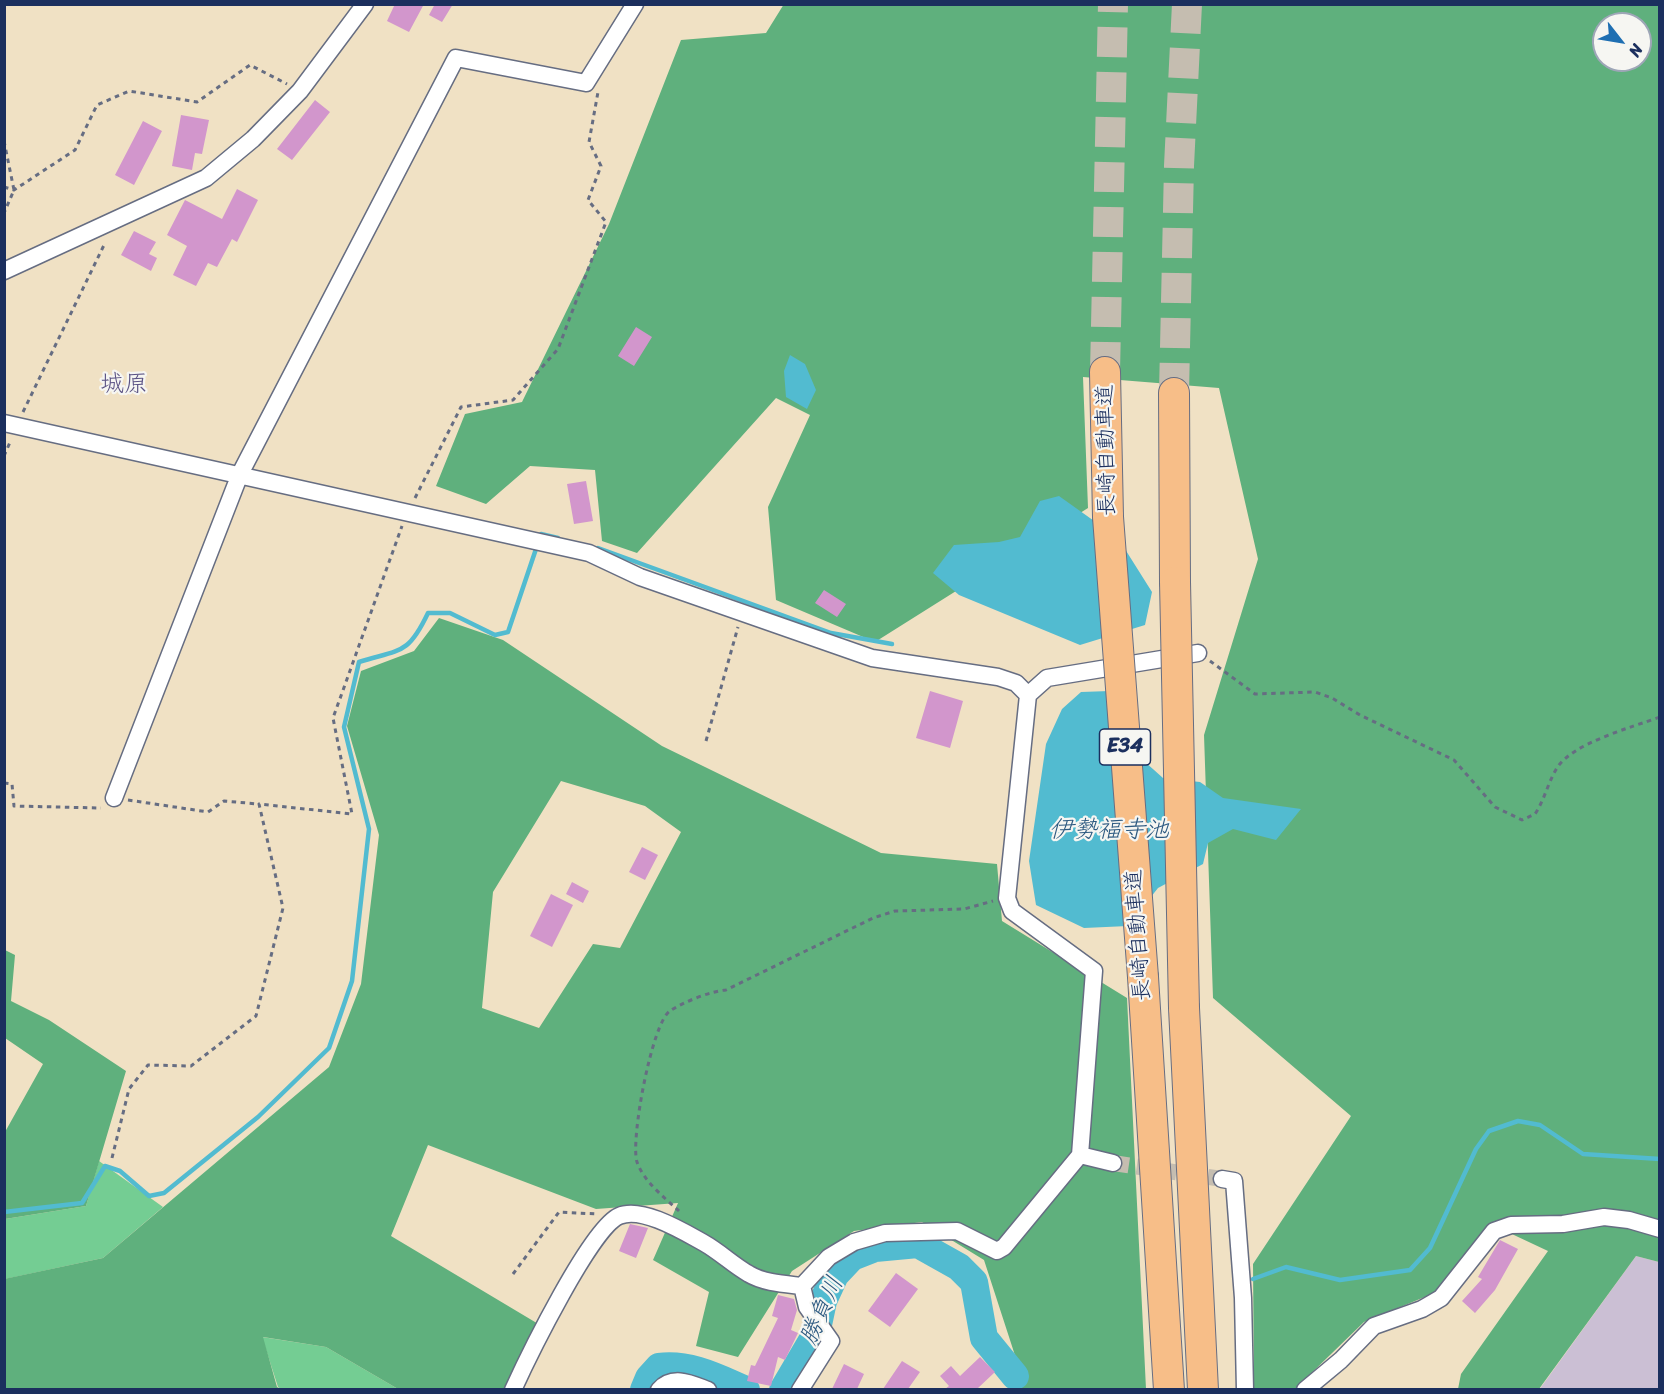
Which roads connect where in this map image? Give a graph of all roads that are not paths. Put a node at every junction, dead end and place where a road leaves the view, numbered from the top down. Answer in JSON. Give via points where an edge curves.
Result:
{"nodes":[{"id":1,"x":365,"y":4,"type":"edge"},
{"id":2,"x":635,"y":4,"type":"edge"},
{"id":3,"x":4,"y":271,"type":"edge"},
{"id":4,"x":1106,"y":372,"type":"tunnel mouth"},
{"id":5,"x":1174,"y":393,"type":"tunnel mouth"},
{"id":6,"x":10,"y":424,"type":"edge"},
{"id":7,"x":240,"y":474,"type":"junction"},
{"id":8,"x":1198,"y":653,"type":"road end"},
{"id":9,"x":1028,"y":695,"type":"junction"},
{"id":10,"x":114,"y":798,"type":"dead end"},
{"id":11,"x":1080,"y":1155,"type":"junction"},
{"id":12,"x":1113,"y":1163,"type":"tunnel mouth"},
{"id":13,"x":1222,"y":1179,"type":"dead end"},
{"id":14,"x":1659,"y":1229,"type":"edge"},
{"id":15,"x":802,"y":1286,"type":"junction"},
{"id":16,"x":513,"y":1389,"type":"edge"},
{"id":17,"x":660,"y":1389,"type":"edge"},
{"id":18,"x":708,"y":1389,"type":"edge"},
{"id":19,"x":800,"y":1389,"type":"edge"},
{"id":20,"x":1169,"y":1389,"type":"edge"},
{"id":21,"x":1203,"y":1389,"type":"edge"},
{"id":22,"x":1245,"y":1389,"type":"edge"},
{"id":23,"x":1305,"y":1389,"type":"edge"}],
"edges":[{"from":1,"to":3,"type":"street","via":[[300,91],[253,139],[206,178]]},
{"from":2,"to":7,"type":"street","via":[[586,84],[456,58]]},
{"from":4,"to":20,"type":"highway","name":"長崎自動車道","number":"E34","bridge":true,"via":[[1108,517]]},
{"from":5,"to":21,"type":"highway","name":"長崎自動車道","number":"E34","bridge":true,"via":[[1184,1008]]},
{"from":6,"to":7,"type":"street"},
{"from":7,"to":9,"type":"street","via":[[589,554],[640,577],[872,658],[998,677],[1016,683]]},
{"from":7,"to":10,"type":"street"},
{"from":8,"to":9,"type":"street","via":[[1047,678]]},
{"from":9,"to":11,"type":"street","via":[[1007,898],[1012,910],[1094,971]]},
{"from":11,"to":12,"type":"street"},
{"from":11,"to":15,"type":"street","via":[[997,1251],[957,1231],[885,1233],[854,1242],[837,1252]]},
{"from":13,"to":22,"type":"street","via":[[1234,1181]]},
{"from":14,"to":23,"type":"street","via":[[1604,1217],[1563,1224],[1511,1225],[1494,1231],[1441,1298],[1374,1326]]},
{"from":15,"to":16,"type":"street","via":[[751,1275],[706,1244],[658,1220],[639,1214],[620,1215],[609,1224],[565,1289]]},
{"from":15,"to":19,"type":"street","via":[[812,1318],[831,1341]]},
{"from":17,"to":18,"type":"street","via":[[675,1381],[687,1381]]}]}
